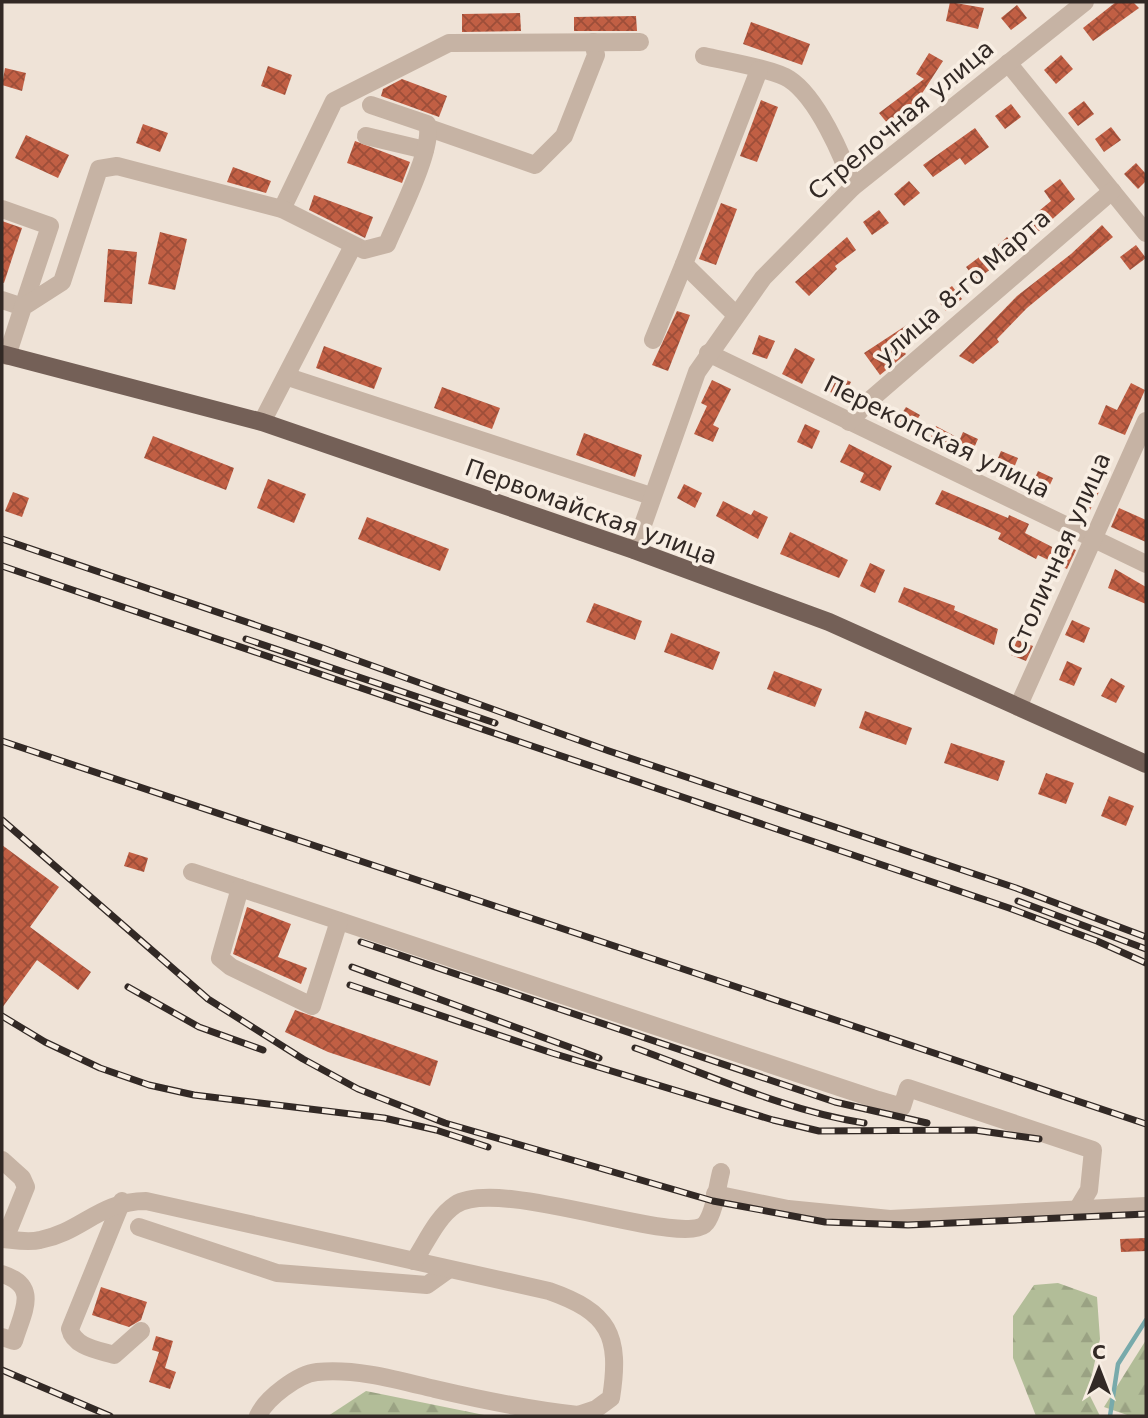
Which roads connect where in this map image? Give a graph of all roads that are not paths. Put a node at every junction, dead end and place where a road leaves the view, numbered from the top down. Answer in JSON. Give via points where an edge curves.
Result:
{"nodes":[{"id":1,"x":1085,"y":2,"type":"edge"},
{"id":2,"x":593,"y":42,"type":"junction"},
{"id":3,"x":640,"y":42,"type":"dead end"},
{"id":4,"x":704,"y":56,"type":"dead end"},
{"id":5,"x":1008,"y":63,"type":"junction"},
{"id":6,"x":759,"y":70,"type":"junction"},
{"id":7,"x":371,"y":105,"type":"dead end"},
{"id":8,"x":429,"y":128,"type":"junction"},
{"id":9,"x":366,"y":136,"type":"dead end"},
{"id":10,"x":425,"y":150,"type":"junction"},
{"id":11,"x":853,"y":187,"type":"junction"},
{"id":12,"x":1112,"y":191,"type":"junction"},
{"id":13,"x":2,"y":209,"type":"edge"},
{"id":14,"x":282,"y":209,"type":"junction"},
{"id":15,"x":1146,"y":233,"type":"edge"},
{"id":16,"x":353,"y":246,"type":"junction"},
{"id":17,"x":684,"y":264,"type":"junction"},
{"id":18,"x":2,"y":300,"type":"edge"},
{"id":19,"x":23,"y":307,"type":"junction"},
{"id":20,"x":736,"y":315,"type":"junction"},
{"id":21,"x":653,"y":340,"type":"dead end"},
{"id":22,"x":708,"y":353,"type":"junction"},
{"id":23,"x":5,"y":355,"type":"edge"},
{"id":24,"x":288,"y":377,"type":"junction"},
{"id":25,"x":1146,"y":421,"type":"edge"},
{"id":26,"x":262,"y":422,"type":"junction"},
{"id":27,"x":849,"y":422,"type":"junction"},
{"id":28,"x":651,"y":496,"type":"junction"},
{"id":29,"x":1093,"y":539,"type":"junction"},
{"id":30,"x":634,"y":550,"type":"junction"},
{"id":31,"x":1146,"y":564,"type":"edge"},
{"id":32,"x":1018,"y":707,"type":"junction"},
{"id":33,"x":1146,"y":764,"type":"edge"},
{"id":34,"x":192,"y":872,"type":"dead end"},
{"id":35,"x":240,"y":888,"type":"junction"},
{"id":36,"x":339,"y":921,"type":"junction"},
{"id":37,"x":2,"y":1160,"type":"edge"},
{"id":38,"x":721,"y":1172,"type":"dead end"},
{"id":39,"x":715,"y":1194,"type":"junction"},
{"id":40,"x":122,"y":1201,"type":"junction"},
{"id":41,"x":1146,"y":1206,"type":"edge"},
{"id":42,"x":1077,"y":1210,"type":"junction"},
{"id":43,"x":139,"y":1227,"type":"dead end"},
{"id":44,"x":4,"y":1239,"type":"edge"},
{"id":45,"x":414,"y":1261,"type":"junction"},
{"id":46,"x":448,"y":1270,"type":"junction"},
{"id":47,"x":2,"y":1274,"type":"edge"},
{"id":48,"x":141,"y":1331,"type":"dead end"},
{"id":49,"x":2,"y":1337,"type":"edge"},
{"id":50,"x":260,"y":1414,"type":"edge"},
{"id":51,"x":578,"y":1416,"type":"edge"}],
"edges":[{"from":1,"to":5,"type":"street","name":"Стрелочная улица"},
{"from":2,"to":3,"type":"street"},
{"from":2,"to":8,"type":"street","via":[[596,55],[564,136],[535,165]]},
{"from":2,"to":14,"type":"street","via":[[449,43],[334,101]]},
{"from":4,"to":6,"type":"street"},
{"from":5,"to":11,"type":"street","name":"Стрелочная улица"},
{"from":5,"to":12,"type":"street"},
{"from":6,"to":11,"type":"street","via":[[788,78],[806,95],[846,165]]},
{"from":6,"to":17,"type":"street"},
{"from":7,"to":8,"type":"street"},
{"from":8,"to":10,"type":"street"},
{"from":9,"to":10,"type":"street"},
{"from":10,"to":16,"type":"street","via":[[387,244],[364,250]]},
{"from":11,"to":20,"type":"street","name":"Стрелочная улица","via":[[763,278]]},
{"from":12,"to":15,"type":"street"},
{"from":12,"to":27,"type":"street","name":"улица 8-го Марта"},
{"from":13,"to":19,"type":"street","via":[[50,226]]},
{"from":14,"to":16,"type":"street"},
{"from":14,"to":19,"type":"street","via":[[117,166],[99,169],[62,282]]},
{"from":16,"to":24,"type":"street"},
{"from":17,"to":20,"type":"street"},
{"from":17,"to":21,"type":"street"},
{"from":18,"to":19,"type":"street"},
{"from":19,"to":23,"type":"street"},
{"from":20,"to":22,"type":"street","name":"Стрелочная улица"},
{"from":22,"to":27,"type":"street","name":"Перекопская улица"},
{"from":22,"to":28,"type":"street","name":"Стрелочная улица"},
{"from":23,"to":26,"type":"main road","name":"Первомайская улица"},
{"from":24,"to":26,"type":"street"},
{"from":24,"to":28,"type":"street"},
{"from":25,"to":29,"type":"street","name":"Столичная улица"},
{"from":26,"to":30,"type":"main road","name":"Первомайская улица"},
{"from":27,"to":29,"type":"street","name":"Перекопская улица"},
{"from":28,"to":30,"type":"street","name":"Стрелочная улица"},
{"from":29,"to":31,"type":"street","name":"Перекопская улица"},
{"from":29,"to":32,"type":"street","name":"Столичная улица"},
{"from":30,"to":32,"type":"main road","name":"Первомайская улица","via":[[829,622]]},
{"from":32,"to":33,"type":"main road","name":"Первомайская улица"},
{"from":34,"to":35,"type":"street"},
{"from":35,"to":36,"type":"street"},
{"from":35,"to":36,"type":"street","via":[[220,958],[312,1006]]},
{"from":36,"to":42,"type":"street","via":[[878,1100],[902,1107],[908,1088],[1093,1150],[1089,1190]]},
{"from":37,"to":44,"type":"street","via":[[26,1187]]},
{"from":38,"to":39,"type":"street"},
{"from":39,"to":42,"type":"street","via":[[788,1209],[890,1219]]},
{"from":39,"to":45,"type":"street","via":[[706,1224],[695,1231],[583,1210],[468,1199],[444,1215]]},
{"from":40,"to":44,"type":"street","via":[[78,1226],[40,1240]]},
{"from":40,"to":45,"type":"street","via":[[146,1201]]},
{"from":40,"to":48,"type":"street","via":[[70,1329],[81,1344],[114,1355]]},
{"from":41,"to":42,"type":"street"},
{"from":43,"to":46,"type":"street","via":[[277,1273],[427,1285]]},
{"from":45,"to":46,"type":"street"},
{"from":46,"to":51,"type":"street","via":[[549,1291],[578,1301],[603,1320],[613,1355],[611,1398]]},
{"from":47,"to":49,"type":"street","via":[[23,1284],[25,1302],[14,1341]]},
{"from":50,"to":51,"type":"street","via":[[300,1378],[317,1372],[391,1378]]}]}
